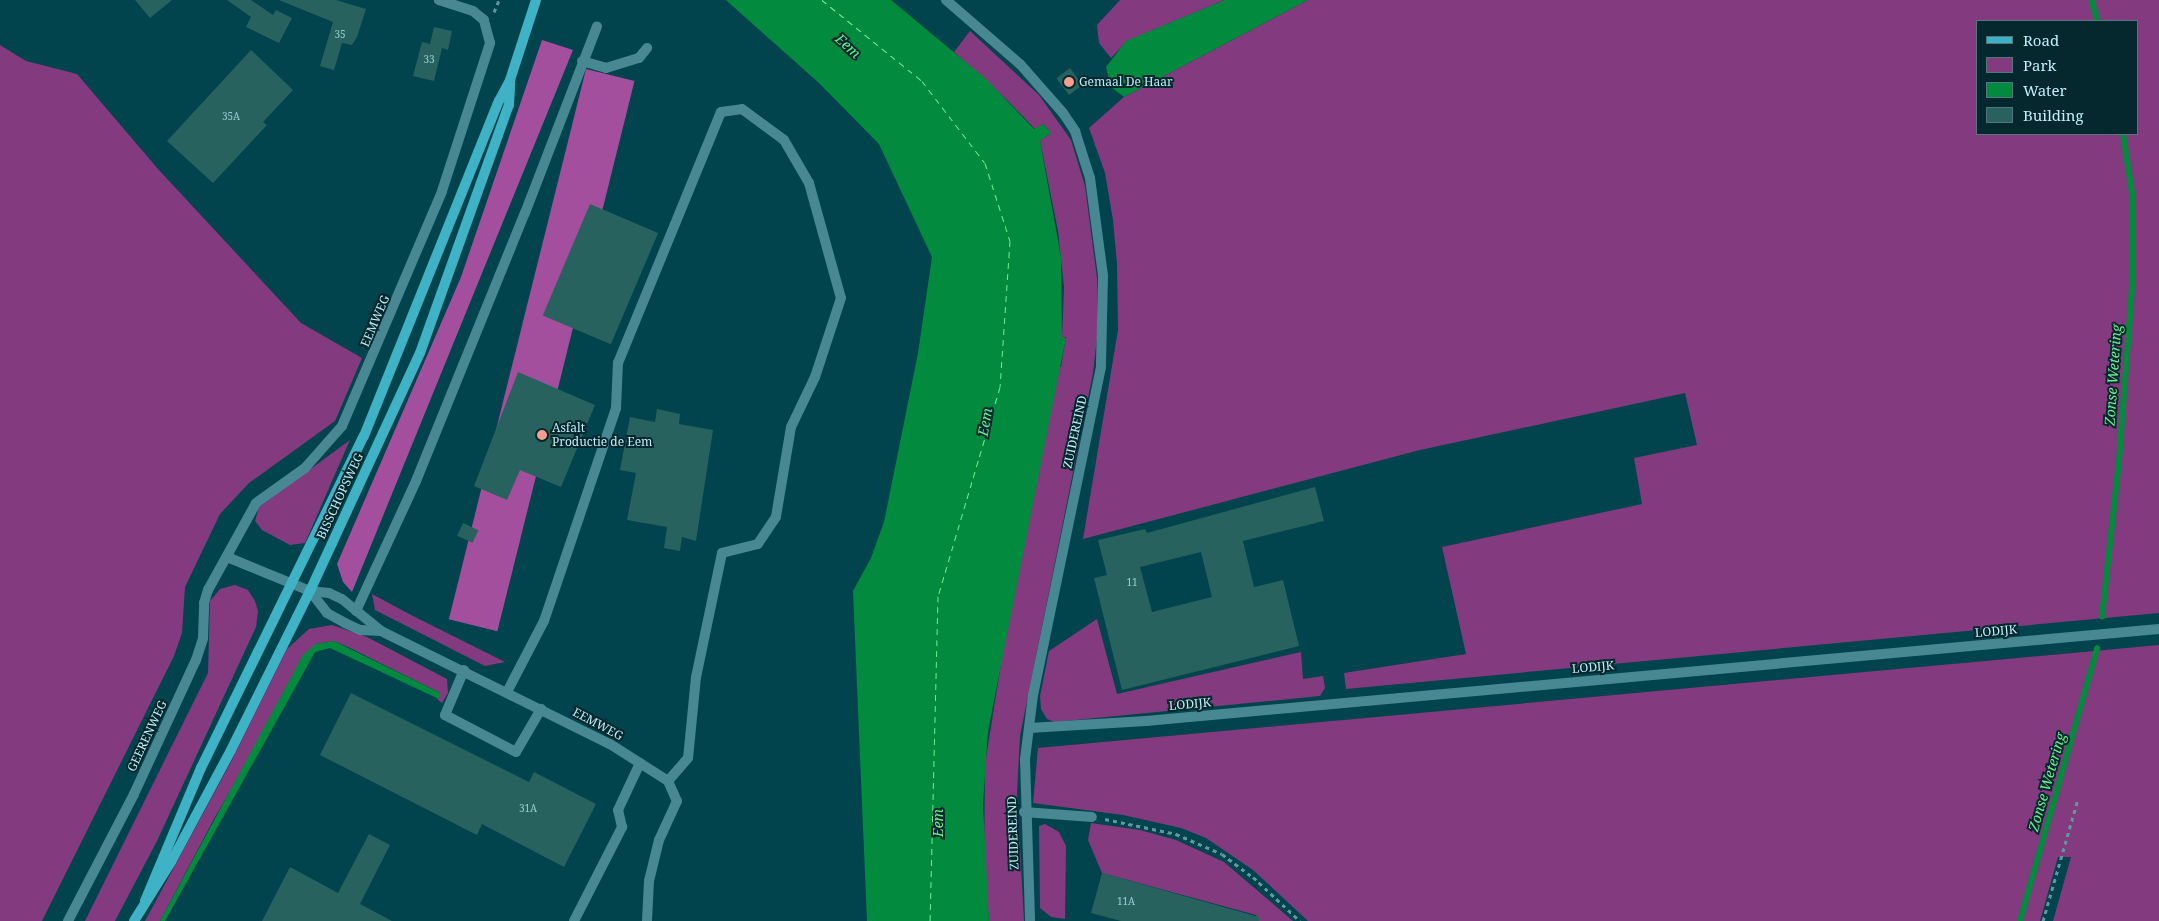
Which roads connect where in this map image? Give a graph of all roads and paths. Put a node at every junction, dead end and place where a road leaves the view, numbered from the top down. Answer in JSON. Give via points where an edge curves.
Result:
{"nodes":[{"id":1,"x":439,"y":0,"type":"edge"},
{"id":2,"x":536,"y":0,"type":"edge"},
{"id":3,"x":946,"y":0,"type":"edge"},
{"id":4,"x":597,"y":26,"type":"dead end"},
{"id":5,"x":647,"y":48,"type":"dead end"},
{"id":6,"x":582,"y":62,"type":"junction"},
{"id":7,"x":510,"y":80,"type":"junction"},
{"id":8,"x":227,"y":556,"type":"junction"},
{"id":9,"x":292,"y":584,"type":"junction"},
{"id":10,"x":310,"y":591,"type":"junction"},
{"id":11,"x":356,"y":611,"type":"junction"},
{"id":12,"x":2159,"y":629,"type":"edge"},
{"id":13,"x":381,"y":631,"type":"junction"},
{"id":14,"x":464,"y":670,"type":"junction"},
{"id":15,"x":507,"y":692,"type":"junction"},
{"id":16,"x":542,"y":709,"type":"junction"},
{"id":17,"x":1029,"y":728,"type":"junction"},
{"id":18,"x":640,"y":763,"type":"junction"},
{"id":19,"x":668,"y":781,"type":"junction"},
{"id":20,"x":2078,"y":799,"type":"dead end"},
{"id":21,"x":1024,"y":812,"type":"junction"},
{"id":22,"x":1092,"y":817,"type":"joint"},
{"id":23,"x":145,"y":901,"type":"junction"},
{"id":24,"x":68,"y":921,"type":"edge"},
{"id":25,"x":134,"y":921,"type":"edge"},
{"id":26,"x":574,"y":921,"type":"edge"},
{"id":27,"x":647,"y":921,"type":"edge"},
{"id":28,"x":1030,"y":921,"type":"edge"},
{"id":29,"x":1300,"y":921,"type":"edge"},
{"id":30,"x":2043,"y":921,"type":"edge"}],
"edges":[{"from":1,"to":8,"type":"street","name":"EEMWEG","via":[[472,11],[484,20],[490,43],[442,191],[342,426],[305,468],[256,503]]},
{"from":2,"to":7,"type":"main road","name":"BISSCHOPSWEG"},
{"from":3,"to":17,"type":"street","name":"ZUIDEREIND","via":[[1020,64],[1063,112],[1083,150],[1099,228],[1105,322],[1101,368],[1033,695]]},
{"from":4,"to":6,"type":"street"},
{"from":5,"to":6,"type":"street","via":[[639,58],[606,68]]},
{"from":6,"to":11,"type":"street","via":[[525,214],[416,481]]},
{"from":7,"to":9,"type":"main road","name":"BISSCHOPSWEG","via":[[364,436]]},
{"from":7,"to":10,"type":"main road","name":"BISSCHOPSWEG","via":[[508,105],[420,353]]},
{"from":8,"to":9,"type":"street","name":"EEMWEG"},
{"from":8,"to":24,"type":"street","name":"GEERENWEG","via":[[204,603],[204,638],[196,660],[134,794]]},
{"from":9,"to":10,"type":"street","name":"EEMWEG"},
{"from":9,"to":23,"type":"main road","name":"BISSCHOPSWEG","via":[[201,768]]},
{"from":10,"to":11,"type":"street","name":"EEMWEG","via":[[329,593]]},
{"from":10,"to":13,"type":"street","name":"EEMWEG","via":[[327,614],[360,630]]},
{"from":10,"to":23,"type":"main road","name":"BISSCHOPSWEG","via":[[172,862]]},
{"from":11,"to":13,"type":"street","name":"EEMWEG"},
{"from":12,"to":17,"type":"street","name":"LODIJK","via":[[1146,721]]},
{"from":13,"to":14,"type":"street","name":"EEMWEG"},
{"from":14,"to":15,"type":"street","name":"EEMWEG"},
{"from":14,"to":16,"type":"street","via":[[445,715],[516,752]]},
{"from":15,"to":16,"type":"street","name":"EEMWEG"},
{"from":15,"to":19,"type":"street","via":[[544,621],[616,408],[618,364],[622,354],[721,112],[742,110],[784,140],[808,183],[841,298],[815,377],[791,427],[776,517],[758,544],[722,552],[696,677],[688,758]]},
{"from":16,"to":18,"type":"street","name":"EEMWEG"},
{"from":17,"to":21,"type":"street","name":"ZUIDEREIND"},
{"from":18,"to":19,"type":"street","name":"EEMWEG"},
{"from":18,"to":26,"type":"street","via":[[618,810],[622,827]]},
{"from":19,"to":27,"type":"street","via":[[677,801],[659,840],[649,882]]},
{"from":20,"to":30,"type":"path"},
{"from":21,"to":22,"type":"street"},
{"from":21,"to":28,"type":"street","name":"ZUIDEREIND"},
{"from":22,"to":29,"type":"path","via":[[1176,834],[1222,854],[1253,877]]},
{"from":23,"to":25,"type":"main road","name":"BISSCHOPSWEG"}]}
